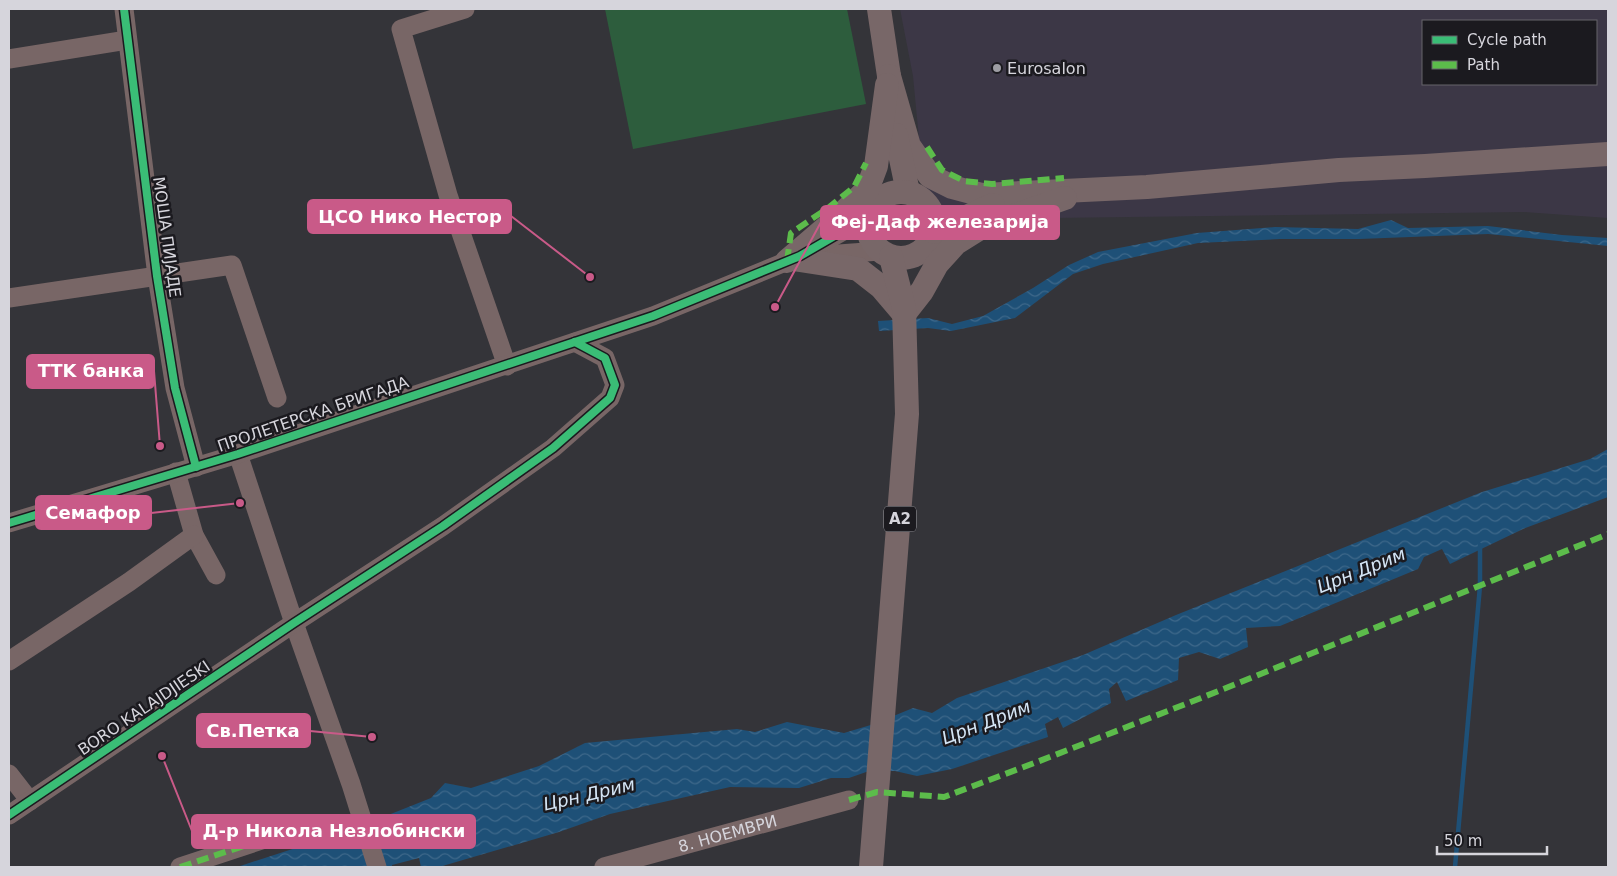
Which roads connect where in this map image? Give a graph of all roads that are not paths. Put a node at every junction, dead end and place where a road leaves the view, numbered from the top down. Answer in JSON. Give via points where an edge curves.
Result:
{"nodes":[{"id":1,"x":124,"y":9,"type":"edge"},
{"id":2,"x":465,"y":9,"type":"edge"},
{"id":3,"x":878,"y":9,"type":"edge"},
{"id":4,"x":128,"y":40,"type":"junction"},
{"id":5,"x":9,"y":59,"type":"edge"},
{"id":6,"x":889,"y":76,"type":"junction"},
{"id":7,"x":890,"y":109,"type":"junction"},
{"id":8,"x":1608,"y":154,"type":"edge"},
{"id":9,"x":1088,"y":190,"type":"junction"},
{"id":10,"x":915,"y":195,"type":"junction"},
{"id":11,"x":883,"y":196,"type":"junction"},
{"id":12,"x":993,"y":205,"type":"junction"},
{"id":13,"x":869,"y":216,"type":"junction"},
{"id":14,"x":928,"y":241,"type":"junction"},
{"id":15,"x":886,"y":254,"type":"junction"},
{"id":16,"x":793,"y":259,"type":"junction"},
{"id":17,"x":157,"y":276,"type":"junction"},
{"id":18,"x":9,"y":298,"type":"edge"},
{"id":19,"x":904,"y":313,"type":"junction"},
{"id":20,"x":625,"y":324,"type":"junction"},
{"id":21,"x":575,"y":342,"type":"junction"},
{"id":22,"x":605,"y":358,"type":"junction"},
{"id":23,"x":507,"y":366,"type":"junction"},
{"id":24,"x":277,"y":398,"type":"dead end"},
{"id":25,"x":238,"y":454,"type":"junction"},
{"id":26,"x":196,"y":467,"type":"junction"},
{"id":27,"x":176,"y":472,"type":"junction"},
{"id":28,"x":9,"y":523,"type":"edge"},
{"id":29,"x":194,"y":535,"type":"junction"},
{"id":30,"x":216,"y":575,"type":"dead end"},
{"id":31,"x":294,"y":623,"type":"junction"},
{"id":32,"x":9,"y":661,"type":"edge"},
{"id":33,"x":9,"y":774,"type":"edge"},
{"id":34,"x":849,"y":800,"type":"dead end"},
{"id":35,"x":30,"y":801,"type":"junction"},
{"id":36,"x":9,"y":815,"type":"edge"},
{"id":37,"x":277,"y":835,"type":"dead end"},
{"id":38,"x":180,"y":867,"type":"edge"},
{"id":39,"x":377,"y":867,"type":"edge"},
{"id":40,"x":604,"y":867,"type":"edge"},
{"id":41,"x":872,"y":867,"type":"edge"}],
"edges":[{"from":1,"to":4,"type":"street","name":"МОША ПИЈАДЕ"},
{"from":2,"to":23,"type":"street","via":[[401,29],[448,195]]},
{"from":3,"to":6,"type":"main road","number":"A2"},
{"from":4,"to":5,"type":"street"},
{"from":4,"to":17,"type":"street","name":"МОША ПИЈАДЕ"},
{"from":6,"to":7,"type":"main road","number":"A2"},
{"from":6,"to":9,"type":"main road","via":[[909,146],[930,176],[952,187],[982,195]]},
{"from":6,"to":16,"type":"main road","via":[[878,157],[867,190]]},
{"from":7,"to":10,"type":"main road","number":"A2"},
{"from":7,"to":11,"type":"main road","number":"A2"},
{"from":8,"to":9,"type":"main road","via":[[1339,170]]},
{"from":9,"to":12,"type":"main road"},
{"from":9,"to":19,"type":"main road","via":[[980,228],[956,243],[937,264],[922,291]]},
{"from":10,"to":11,"type":"main road","via":[[895,192]]},
{"from":10,"to":12,"type":"main road"},
{"from":10,"to":14,"type":"main road","number":"A2","via":[[930,208],[934,221]]},
{"from":11,"to":13,"type":"main road","via":[[874,204]]},
{"from":12,"to":14,"type":"main road"},
{"from":13,"to":15,"type":"main road","number":"A2","via":[[868,229],[872,241]]},
{"from":13,"to":16,"type":"street"},
{"from":14,"to":15,"type":"main road","via":[[914,256],[903,258]]},
{"from":14,"to":19,"type":"main road","number":"A2"},
{"from":15,"to":16,"type":"street"},
{"from":15,"to":19,"type":"main road","number":"A2"},
{"from":16,"to":19,"type":"main road","via":[[858,269],[881,287]]},
{"from":16,"to":20,"type":"street","name":"ПРОЛЕТЕРСКА БРИГАДА","via":[[653,316]]},
{"from":17,"to":18,"type":"street"},
{"from":17,"to":24,"type":"street","via":[[232,265]]},
{"from":17,"to":26,"type":"street","name":"МОША ПИЈАДЕ","via":[[176,388]]},
{"from":19,"to":41,"type":"main road","number":"A2","via":[[907,414]]},
{"from":20,"to":21,"type":"street","name":"ПРОЛЕТЕРСКА БРИГАДА"},
{"from":20,"to":22,"type":"street"},
{"from":21,"to":22,"type":"street"},
{"from":21,"to":23,"type":"street","name":"ПРОЛЕТЕРСКА БРИГАДА"},
{"from":22,"to":31,"type":"street","name":"BORO KALAJDJIESKI","via":[[615,385],[610,398],[553,448],[443,526]]},
{"from":23,"to":25,"type":"street","name":"ПРОЛЕТЕРСКА БРИГАДА"},
{"from":25,"to":26,"type":"street","name":"ПРОЛЕТЕРСКА БРИГАДА"},
{"from":25,"to":31,"type":"street"},
{"from":26,"to":27,"type":"street","name":"ПРОЛЕТЕРСКА БРИГАДА"},
{"from":27,"to":28,"type":"street","name":"ПРОЛЕТЕРСКА БРИГАДА"},
{"from":27,"to":29,"type":"street"},
{"from":29,"to":30,"type":"street"},
{"from":29,"to":32,"type":"street"},
{"from":31,"to":35,"type":"street","name":"BORO KALAJDJIESKI"},
{"from":31,"to":39,"type":"street"},
{"from":33,"to":35,"type":"street"},
{"from":34,"to":40,"type":"street","name":"8. НОЕМВРИ"},
{"from":35,"to":36,"type":"street","name":"BORO KALAJDJIESKI"},
{"from":37,"to":38,"type":"street"}]}
